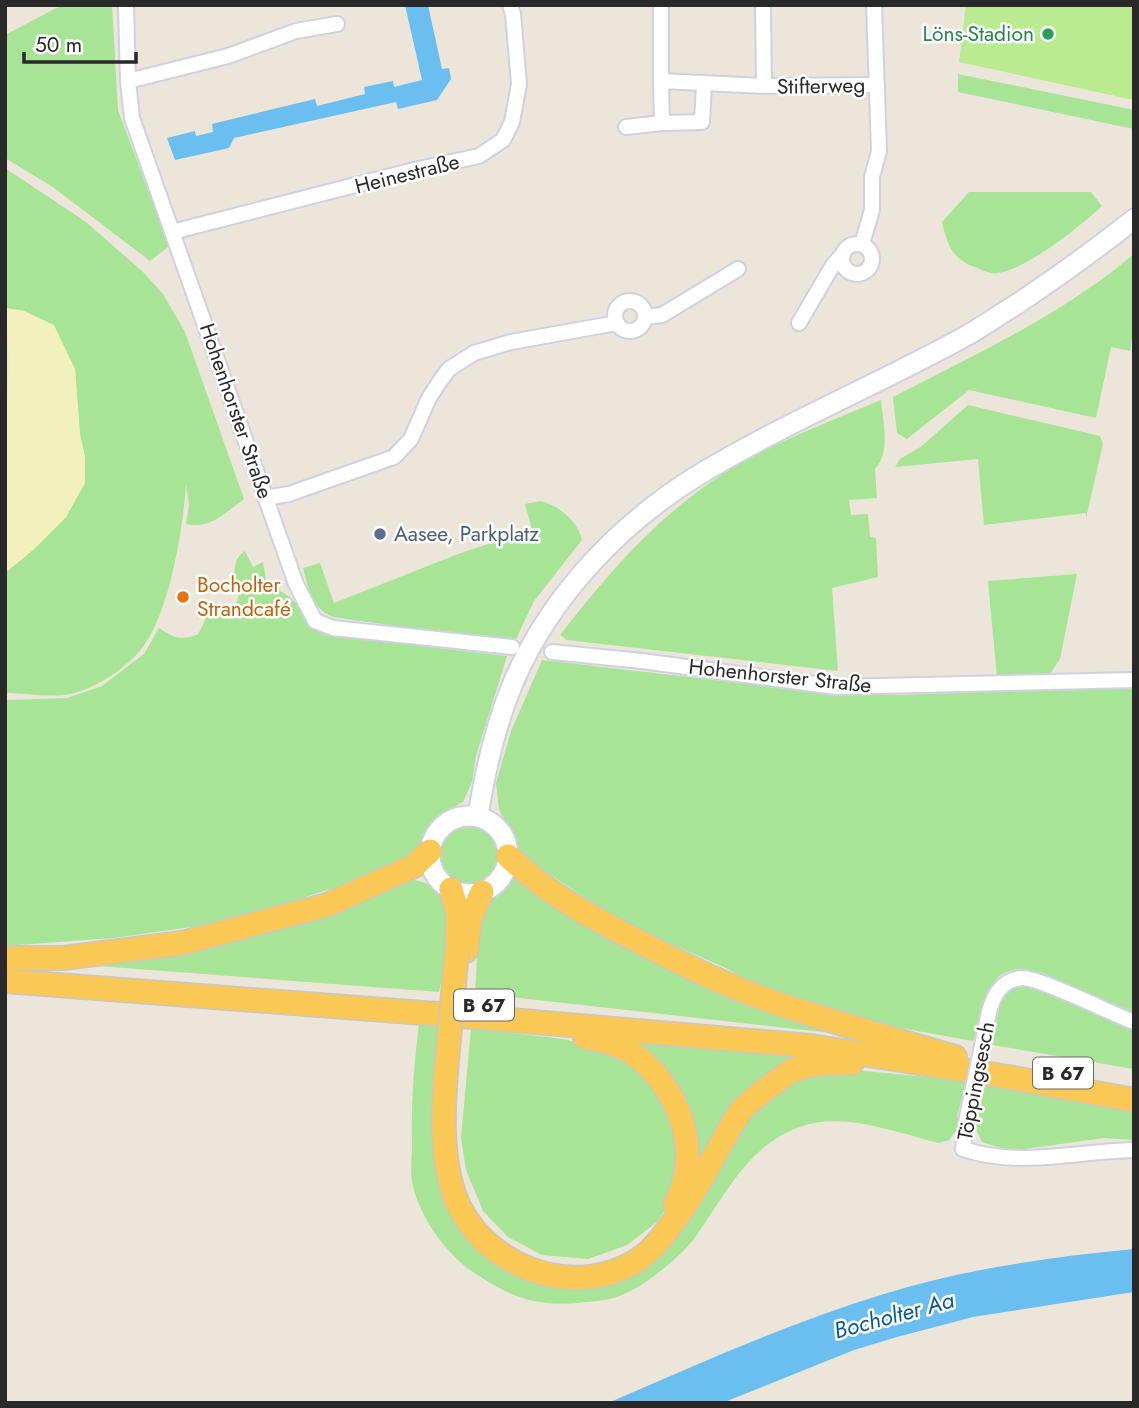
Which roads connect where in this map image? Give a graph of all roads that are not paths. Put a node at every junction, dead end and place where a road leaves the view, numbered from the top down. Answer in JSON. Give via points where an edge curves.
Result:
{"nodes":[{"id":1,"x":126,"y":5,"type":"edge"},
{"id":2,"x":510,"y":5,"type":"edge"},
{"id":3,"x":661,"y":5,"type":"edge"},
{"id":4,"x":763,"y":5,"type":"edge"},
{"id":5,"x":874,"y":5,"type":"edge"},
{"id":6,"x":337,"y":24,"type":"dead end"},
{"id":7,"x":128,"y":80,"type":"junction"},
{"id":8,"x":661,"y":81,"type":"junction"},
{"id":9,"x":704,"y":84,"type":"junction"},
{"id":10,"x":877,"y":85,"type":"junction"},
{"id":11,"x":764,"y":86,"type":"junction"},
{"id":12,"x":662,"y":123,"type":"junction"},
{"id":13,"x":626,"y":127,"type":"dead end"},
{"id":14,"x":1134,"y":219,"type":"edge"},
{"id":15,"x":173,"y":232,"type":"junction"},
{"id":16,"x":862,"y":244,"type":"junction"},
{"id":17,"x":843,"y":254,"type":"junction"},
{"id":18,"x":738,"y":269,"type":"dead end"},
{"id":19,"x":646,"y":317,"type":"junction"},
{"id":20,"x":617,"y":323,"type":"junction"},
{"id":21,"x":799,"y":323,"type":"dead end"},
{"id":22,"x":265,"y":498,"type":"junction"},
{"id":23,"x":512,"y":647,"type":"dead end"},
{"id":24,"x":552,"y":652,"type":"dead end"},
{"id":25,"x":1134,"y":680,"type":"edge"},
{"id":26,"x":478,"y":816,"type":"junction"},
{"id":27,"x":430,"y":851,"type":"junction"},
{"id":28,"x":508,"y":856,"type":"junction"},
{"id":29,"x":451,"y":889,"type":"junction"},
{"id":30,"x":482,"y":892,"type":"junction"},
{"id":31,"x":462,"y":950,"type":"junction"},
{"id":32,"x":5,"y":958,"type":"edge"},
{"id":33,"x":5,"y":969,"type":"edge"},
{"id":34,"x":5,"y":981,"type":"edge"},
{"id":35,"x":476,"y":1017,"type":"junction"},
{"id":36,"x":1134,"y":1022,"type":"edge"},
{"id":37,"x":961,"y":1059,"type":"junction"},
{"id":38,"x":451,"y":1073,"type":"junction"},
{"id":39,"x":1008,"y":1077,"type":"junction"},
{"id":40,"x":1134,"y":1084,"type":"edge"},
{"id":41,"x":1134,"y":1100,"type":"edge"},
{"id":42,"x":1134,"y":1150,"type":"edge"}],
"edges":[{"from":1,"to":7,"type":"street","name":"Hohenhorster Straße"},
{"from":2,"to":15,"type":"street","name":"Heinestraße","via":[[519,84],[512,122],[503,140],[479,156]]},
{"from":3,"to":8,"type":"street"},
{"from":4,"to":11,"type":"street","name":"Stifterweg"},
{"from":5,"to":10,"type":"street"},
{"from":6,"to":7,"type":"street","via":[[296,31],[229,56]]},
{"from":7,"to":15,"type":"street","name":"Hohenhorster Straße","via":[[132,118]]},
{"from":8,"to":9,"type":"street","name":"Stifterweg"},
{"from":8,"to":12,"type":"street"},
{"from":9,"to":11,"type":"street","name":"Stifterweg"},
{"from":9,"to":12,"type":"street","via":[[702,122]]},
{"from":10,"to":11,"type":"street","name":"Stifterweg"},
{"from":10,"to":16,"type":"street","via":[[880,151]]},
{"from":12,"to":13,"type":"street"},
{"from":14,"to":26,"type":"main road","via":[[1078,264],[966,337],[712,467],[658,502],[615,539],[558,605],[513,683],[485,771]]},
{"from":15,"to":22,"type":"street","name":"Hohenhorster Straße"},
{"from":16,"to":17,"type":"street","via":[[852,244]]},
{"from":16,"to":17,"type":"street","via":[[872,255],[871,265],[863,272],[849,271]]},
{"from":17,"to":21,"type":"street"},
{"from":18,"to":19,"type":"street","via":[[662,316]]},
{"from":19,"to":20,"type":"street","via":[[634,331]]},
{"from":19,"to":20,"type":"street","via":[[640,304],[626,301],[615,312]]},
{"from":20,"to":22,"type":"street","via":[[474,353],[449,369],[429,398],[411,439],[394,457]]},
{"from":22,"to":23,"type":"street","name":"Hohenhorster Straße","via":[[296,584],[315,621],[333,628]]},
{"from":24,"to":25,"type":"street","name":"Hohenhorster Straße","via":[[836,687]]},
{"from":26,"to":27,"type":"main road","via":[[452,819],[441,827]]},
{"from":26,"to":28,"type":"main road","via":[[497,827]]},
{"from":27,"to":29,"type":"main road","via":[[435,873]]},
{"from":27,"to":32,"type":"highway","via":[[414,866],[327,905],[182,943],[63,958]]},
{"from":28,"to":30,"type":"main road","via":[[500,878]]},
{"from":28,"to":37,"type":"highway","number":"B 67","via":[[530,878],[583,913],[721,982],[780,1005]]},
{"from":29,"to":30,"type":"main road"},
{"from":29,"to":31,"type":"highway","number":"B 67"},
{"from":30,"to":31,"type":"highway","number":"B 67"},
{"from":31,"to":38,"type":"highway","number":"B 67","bridge":true},
{"from":33,"to":37,"type":"highway","number":"B 67","via":[[330,990],[813,1036]]},
{"from":34,"to":35,"type":"highway","number":"B 67"},
{"from":35,"to":38,"type":"highway","number":"B 67","via":[[603,1041],[634,1055],[658,1079],[676,1102],[686,1135],[683,1185],[667,1217],[643,1245],[609,1265],[576,1268],[542,1263],[491,1235],[462,1184],[454,1154]]},
{"from":35,"to":39,"type":"highway","number":"B 67","via":[[811,1046]]},
{"from":36,"to":42,"type":"street","name":"Töppingsesch","bridge":true,"via":[[1041,982],[1022,978],[1002,986],[989,1012],[963,1149],[1031,1159]]},
{"from":37,"to":40,"type":"highway","number":"B 67"},
{"from":38,"to":39,"type":"highway","number":"B 67","via":[[443,1118],[445,1156],[467,1223],[491,1248],[518,1265],[548,1276],[581,1279],[611,1273],[638,1259],[661,1239],[740,1113],[795,1069],[869,1064]]},
{"from":39,"to":41,"type":"highway","number":"B 67"}]}
